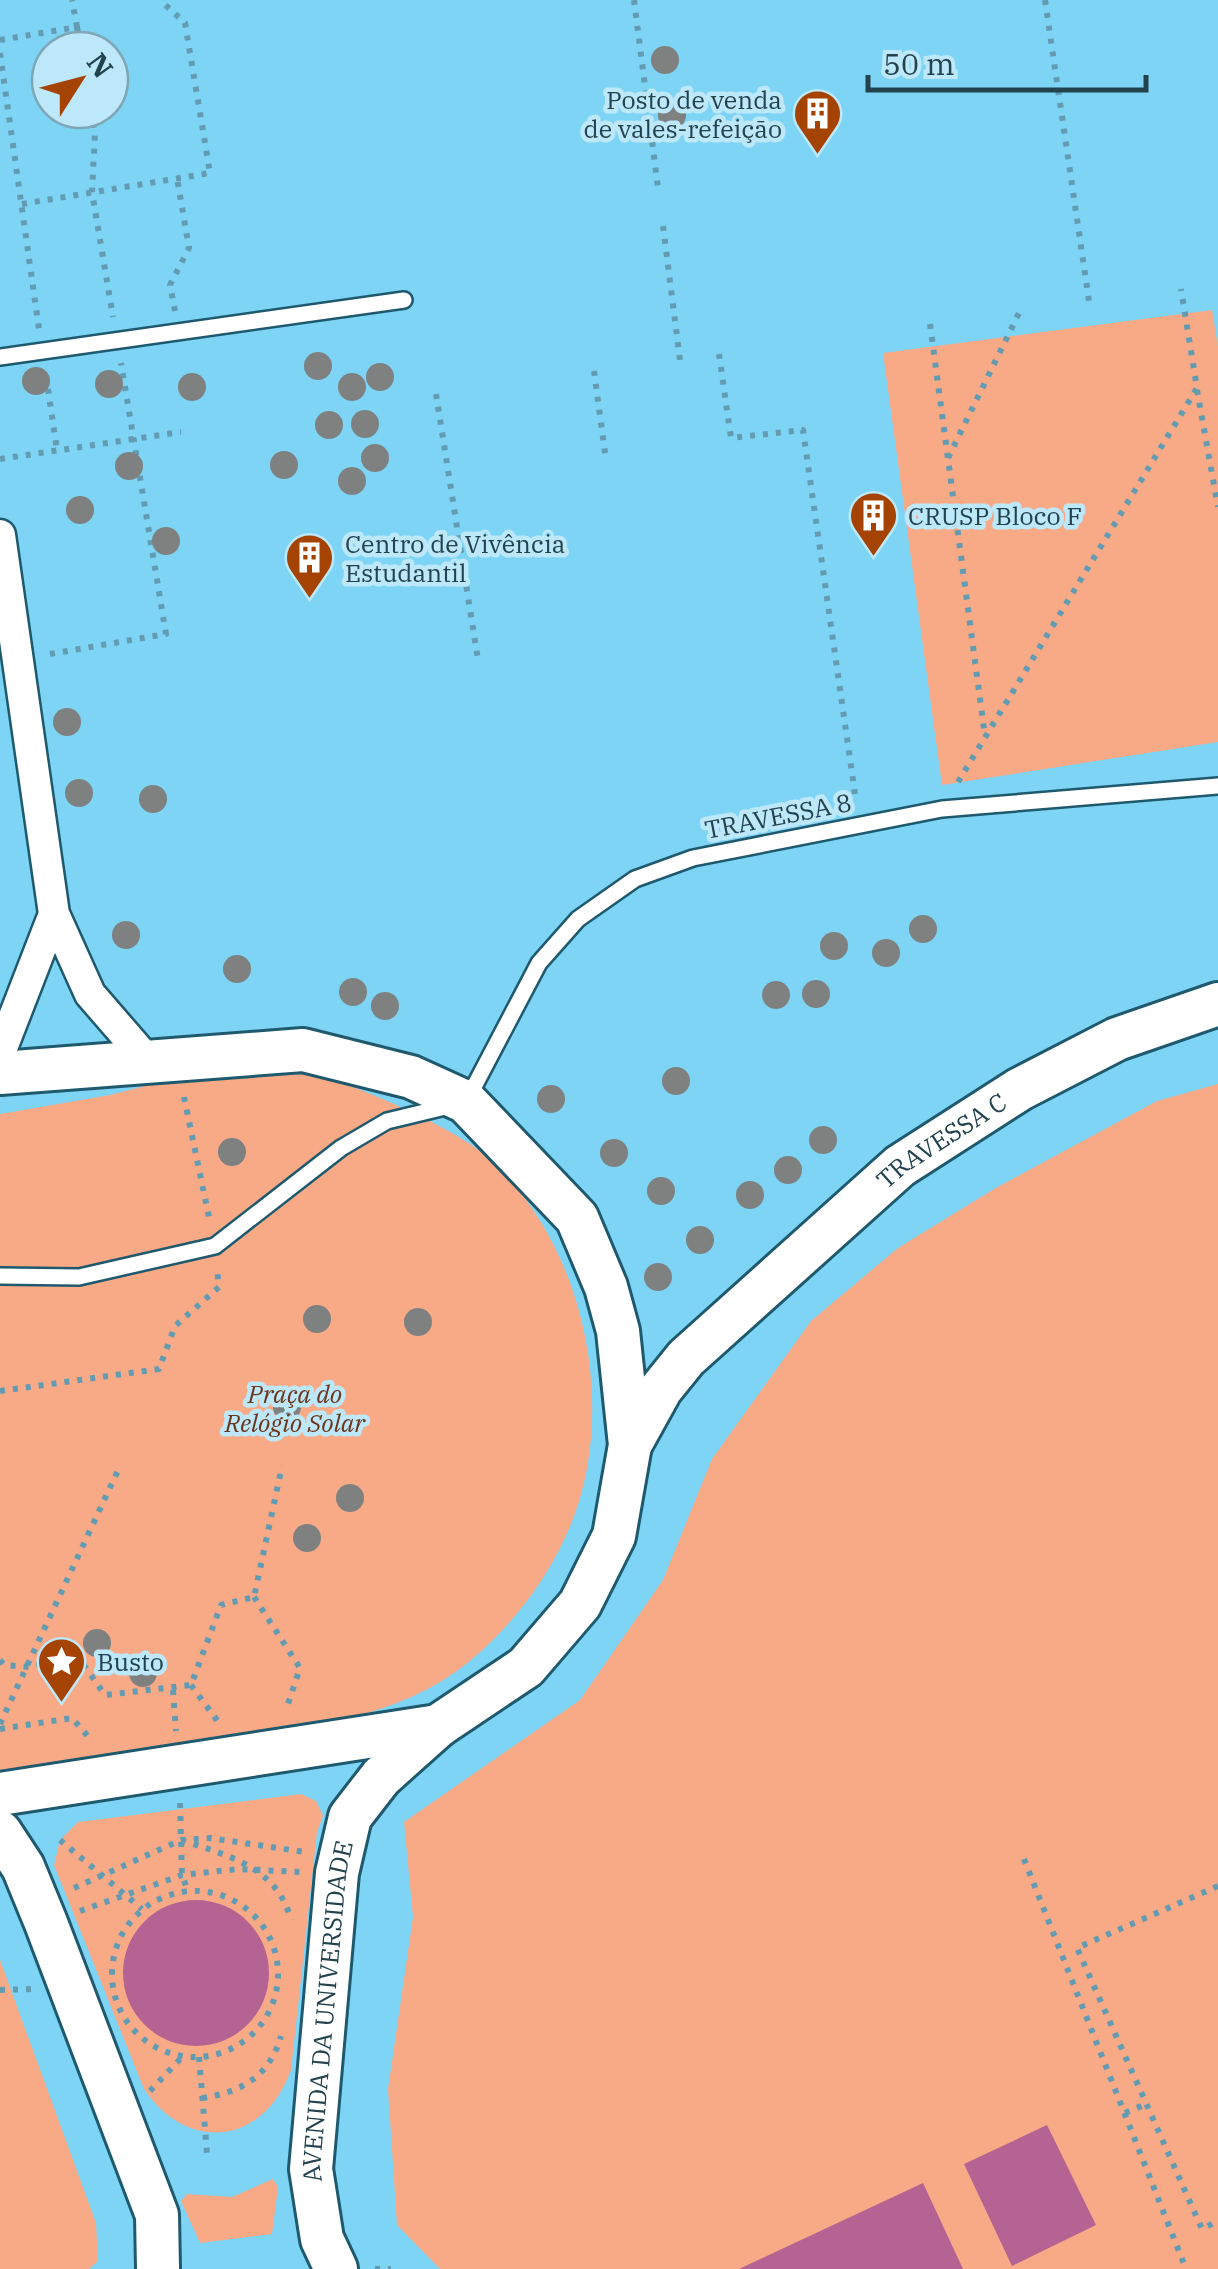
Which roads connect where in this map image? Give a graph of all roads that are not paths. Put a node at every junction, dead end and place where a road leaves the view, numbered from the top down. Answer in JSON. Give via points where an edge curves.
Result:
{"nodes":[{"id":1,"x":404,"y":300,"type":"dead end"},
{"id":2,"x":0,"y":357,"type":"edge"},
{"id":3,"x":0,"y":535,"type":"edge"},
{"id":4,"x":1218,"y":786,"type":"edge"},
{"id":5,"x":54,"y":914,"type":"junction"},
{"id":6,"x":1218,"y":1004,"type":"edge"},
{"id":7,"x":0,"y":1053,"type":"edge"},
{"id":8,"x":162,"y":1060,"type":"junction"},
{"id":9,"x":0,"y":1074,"type":"edge"},
{"id":10,"x":466,"y":1102,"type":"junction"},
{"id":11,"x":0,"y":1276,"type":"edge"},
{"id":12,"x":618,"y":1331,"type":"junction"},
{"id":13,"x":704,"y":1340,"type":"junction"},
{"id":14,"x":630,"y":1446,"type":"junction"},
{"id":15,"x":438,"y":1726,"type":"junction"},
{"id":16,"x":0,"y":1794,"type":"edge"},
{"id":17,"x":0,"y":1832,"type":"edge"},
{"id":18,"x":158,"y":2269,"type":"edge"},
{"id":19,"x":336,"y":2269,"type":"edge"}],
"edges":[{"from":1,"to":2,"type":"lane"},
{"from":3,"to":5,"type":"street"},
{"from":4,"to":10,"type":"lane","name":"TRAVESSA 8","via":[[942,809],[693,858],[634,878],[578,918],[539,963]]},
{"from":5,"to":7,"type":"street"},
{"from":5,"to":8,"type":"street","via":[[90,994]]},
{"from":6,"to":13,"type":"street","name":"TRAVESSA C","via":[[1101,1047],[1020,1089],[900,1166]]},
{"from":8,"to":9,"type":"street"},
{"from":8,"to":10,"type":"street","via":[[303,1050],[410,1077]]},
{"from":10,"to":11,"type":"lane","via":[[388,1120],[340,1148],[216,1246],[80,1277]]},
{"from":10,"to":12,"type":"street","via":[[577,1218]]},
{"from":12,"to":13,"type":"street","via":[[662,1346]]},
{"from":12,"to":14,"type":"street"},
{"from":13,"to":14,"type":"street","name":"TRAVESSA C","via":[[661,1389]]},
{"from":14,"to":15,"type":"street","via":[[614,1536],[580,1604],[526,1666]]},
{"from":15,"to":16,"type":"street"},
{"from":15,"to":19,"type":"street","name":"AVENIDA DA UNIVERSIDADE","via":[[381,1777],[350,1816],[337,1872],[311,2170],[322,2239]]},
{"from":17,"to":18,"type":"street","via":[[46,1922],[157,2215]]}]}
